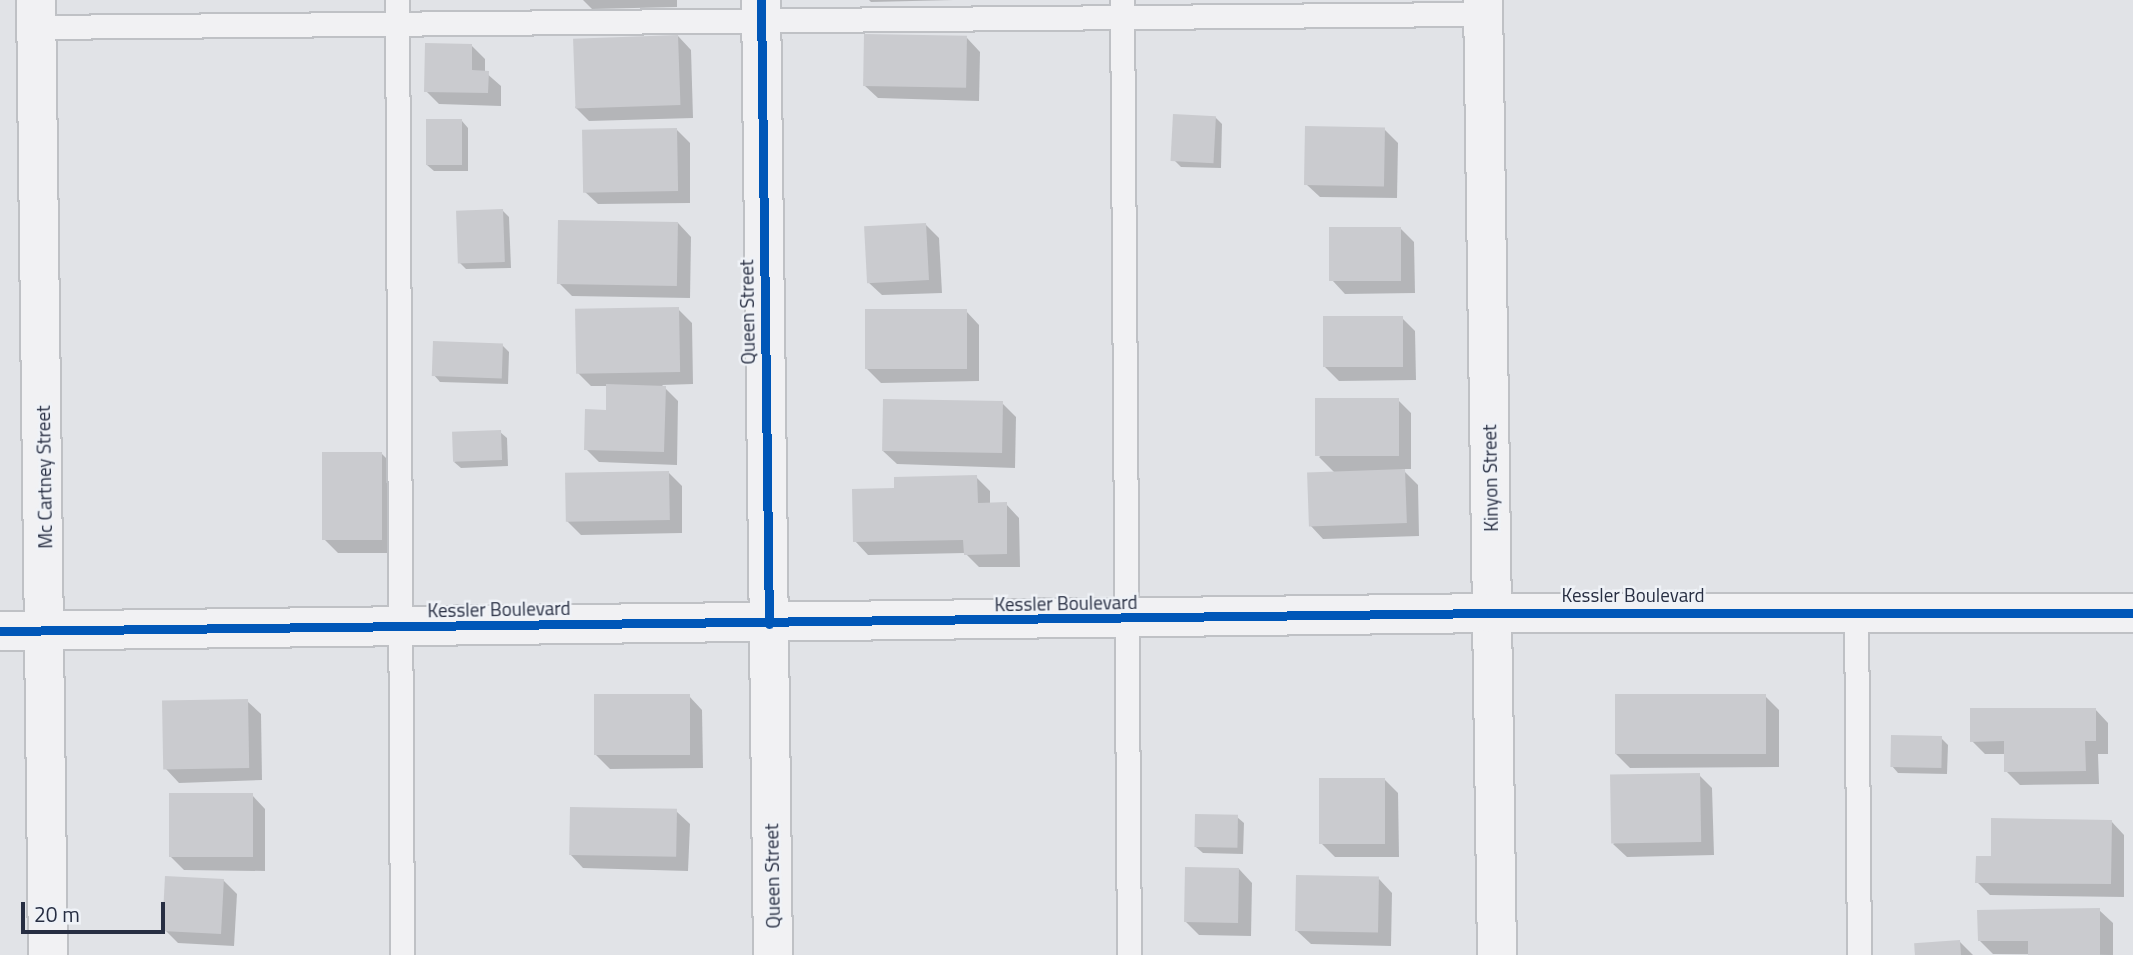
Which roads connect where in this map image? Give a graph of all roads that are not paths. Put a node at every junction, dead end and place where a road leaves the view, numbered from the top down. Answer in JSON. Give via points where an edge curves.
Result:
{"nodes":[{"id":1,"x":397,"y":0,"type":"edge"},
{"id":2,"x":1122,"y":7,"type":"edge"},
{"id":3,"x":1483,"y":7,"type":"edge"},
{"id":4,"x":761,"y":10,"type":"edge"},
{"id":5,"x":36,"y":14,"type":"edge"},
{"id":6,"x":397,"y":23,"type":"junction"},
{"id":7,"x":1856,"y":612,"type":"junction"},
{"id":8,"x":1492,"y":613,"type":"junction"},
{"id":9,"x":2133,"y":613,"type":"edge"},
{"id":10,"x":1127,"y":619,"type":"junction"},
{"id":11,"x":769,"y":624,"type":"junction"},
{"id":12,"x":401,"y":628,"type":"junction"},
{"id":13,"x":46,"y":630,"type":"junction"},
{"id":14,"x":0,"y":631,"type":"edge"},
{"id":15,"x":48,"y":955,"type":"edge"},
{"id":16,"x":402,"y":955,"type":"edge"},
{"id":17,"x":773,"y":955,"type":"edge"},
{"id":18,"x":1129,"y":955,"type":"edge"},
{"id":19,"x":1497,"y":955,"type":"edge"},
{"id":20,"x":1859,"y":955,"type":"edge"}],
"edges":[{"from":1,"to":6,"type":"lane"},
{"from":2,"to":3,"type":"lane"},
{"from":2,"to":4,"type":"lane"},
{"from":2,"to":10,"type":"lane"},
{"from":3,"to":8,"type":"street","name":"Kinyon Street"},
{"from":4,"to":6,"type":"lane"},
{"from":4,"to":11,"type":"street","name":"Queen Street"},
{"from":5,"to":6,"type":"lane"},
{"from":5,"to":13,"type":"street","name":"Mc Cartney Street"},
{"from":6,"to":12,"type":"lane"},
{"from":7,"to":8,"type":"street","name":"Kessler Boulevard"},
{"from":7,"to":9,"type":"street","name":"Kessler Boulevard"},
{"from":7,"to":20,"type":"lane"},
{"from":8,"to":10,"type":"street","name":"Kessler Boulevard"},
{"from":8,"to":19,"type":"street","name":"Kinyon Street"},
{"from":10,"to":11,"type":"street","name":"Kessler Boulevard"},
{"from":10,"to":18,"type":"lane"},
{"from":11,"to":12,"type":"street","name":"Kessler Boulevard"},
{"from":11,"to":17,"type":"street","name":"Queen Street"},
{"from":12,"to":13,"type":"street","name":"Kessler Boulevard"},
{"from":12,"to":16,"type":"lane"},
{"from":13,"to":14,"type":"street","name":"Kessler Boulevard"},
{"from":13,"to":15,"type":"street","name":"Mc Cartney Street"}]}
